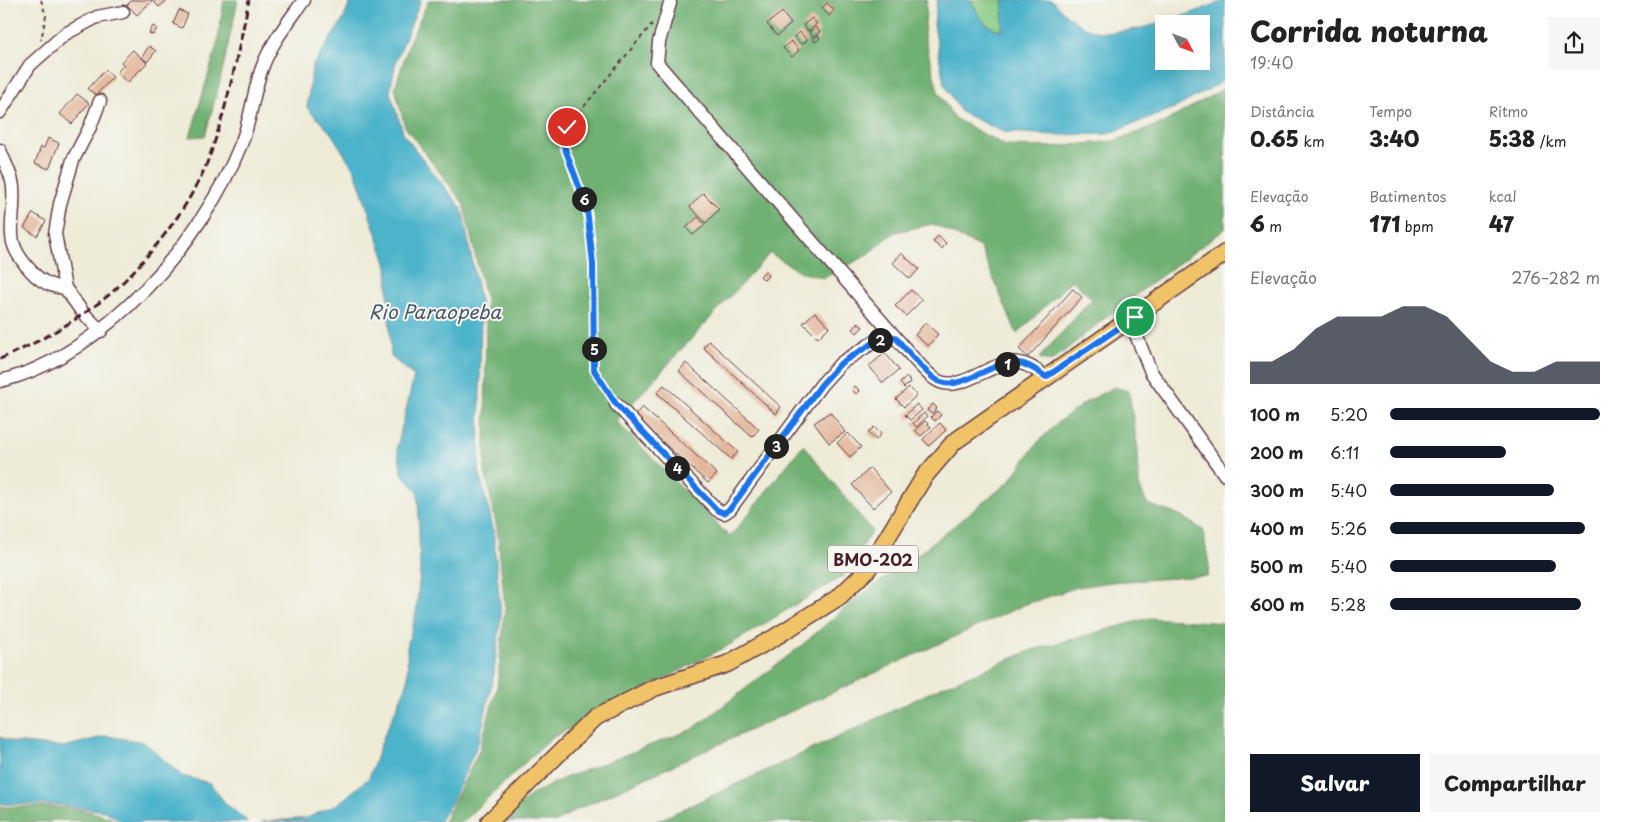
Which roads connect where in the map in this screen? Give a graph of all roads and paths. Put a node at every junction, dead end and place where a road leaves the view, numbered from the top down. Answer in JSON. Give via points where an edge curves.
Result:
{"nodes":[{"id":1,"x":41,"y":0,"type":"edge"},
{"id":2,"x":304,"y":0,"type":"edge"},
{"id":3,"x":670,"y":3,"type":"joint"},
{"id":4,"x":124,"y":12,"type":"dead end"},
{"id":5,"x":38,"y":46,"type":"dead end"},
{"id":6,"x":100,"y":101,"type":"dead end"},
{"id":7,"x":0,"y":112,"type":"edge"},
{"id":8,"x":0,"y":150,"type":"edge"},
{"id":9,"x":1225,"y":253,"type":"edge"},
{"id":10,"x":65,"y":288,"type":"junction"},
{"id":11,"x":1130,"y":320,"type":"junction"},
{"id":12,"x":102,"y":331,"type":"junction"},
{"id":13,"x":895,"y":337,"type":"junction"},
{"id":14,"x":1046,"y":377,"type":"junction"},
{"id":15,"x":0,"y":381,"type":"edge"},
{"id":16,"x":616,"y":404,"type":"joint"},
{"id":17,"x":1225,"y":475,"type":"edge"},
{"id":18,"x":489,"y":822,"type":"edge"}],
"edges":[{"from":1,"to":5,"type":"path","via":[[46,16]]},
{"from":2,"to":12,"type":"street","via":[[272,47],[262,68],[242,143],[218,194],[200,222],[151,282]]},
{"from":3,"to":13,"type":"street","via":[[657,63]]},
{"from":3,"to":16,"type":"path","via":[[567,127],[564,146],[587,208],[593,264],[594,370]]},
{"from":4,"to":7,"type":"street","via":[[97,17],[65,34],[30,65]]},
{"from":6,"to":10,"type":"street","via":[[73,160],[60,204],[55,234]]},
{"from":8,"to":10,"type":"street","via":[[13,186],[11,233],[17,257],[40,280]]},
{"from":9,"to":11,"type":"main road","number":"BMO-202"},
{"from":10,"to":12,"type":"street","via":[[83,313]]},
{"from":11,"to":14,"type":"main road","number":"BMO-202"},
{"from":11,"to":17,"type":"street","via":[[1151,372]]},
{"from":12,"to":15,"type":"street","via":[[62,355]]},
{"from":13,"to":14,"type":"street","via":[[936,379],[952,384],[1003,364],[1018,362]]},
{"from":13,"to":16,"type":"street","via":[[878,340],[841,363],[724,513],[717,510]]},
{"from":14,"to":18,"type":"main road","number":"BMO-202","via":[[954,442],[924,477],[868,569],[839,597],[727,664],[654,688],[595,718]]}]}
